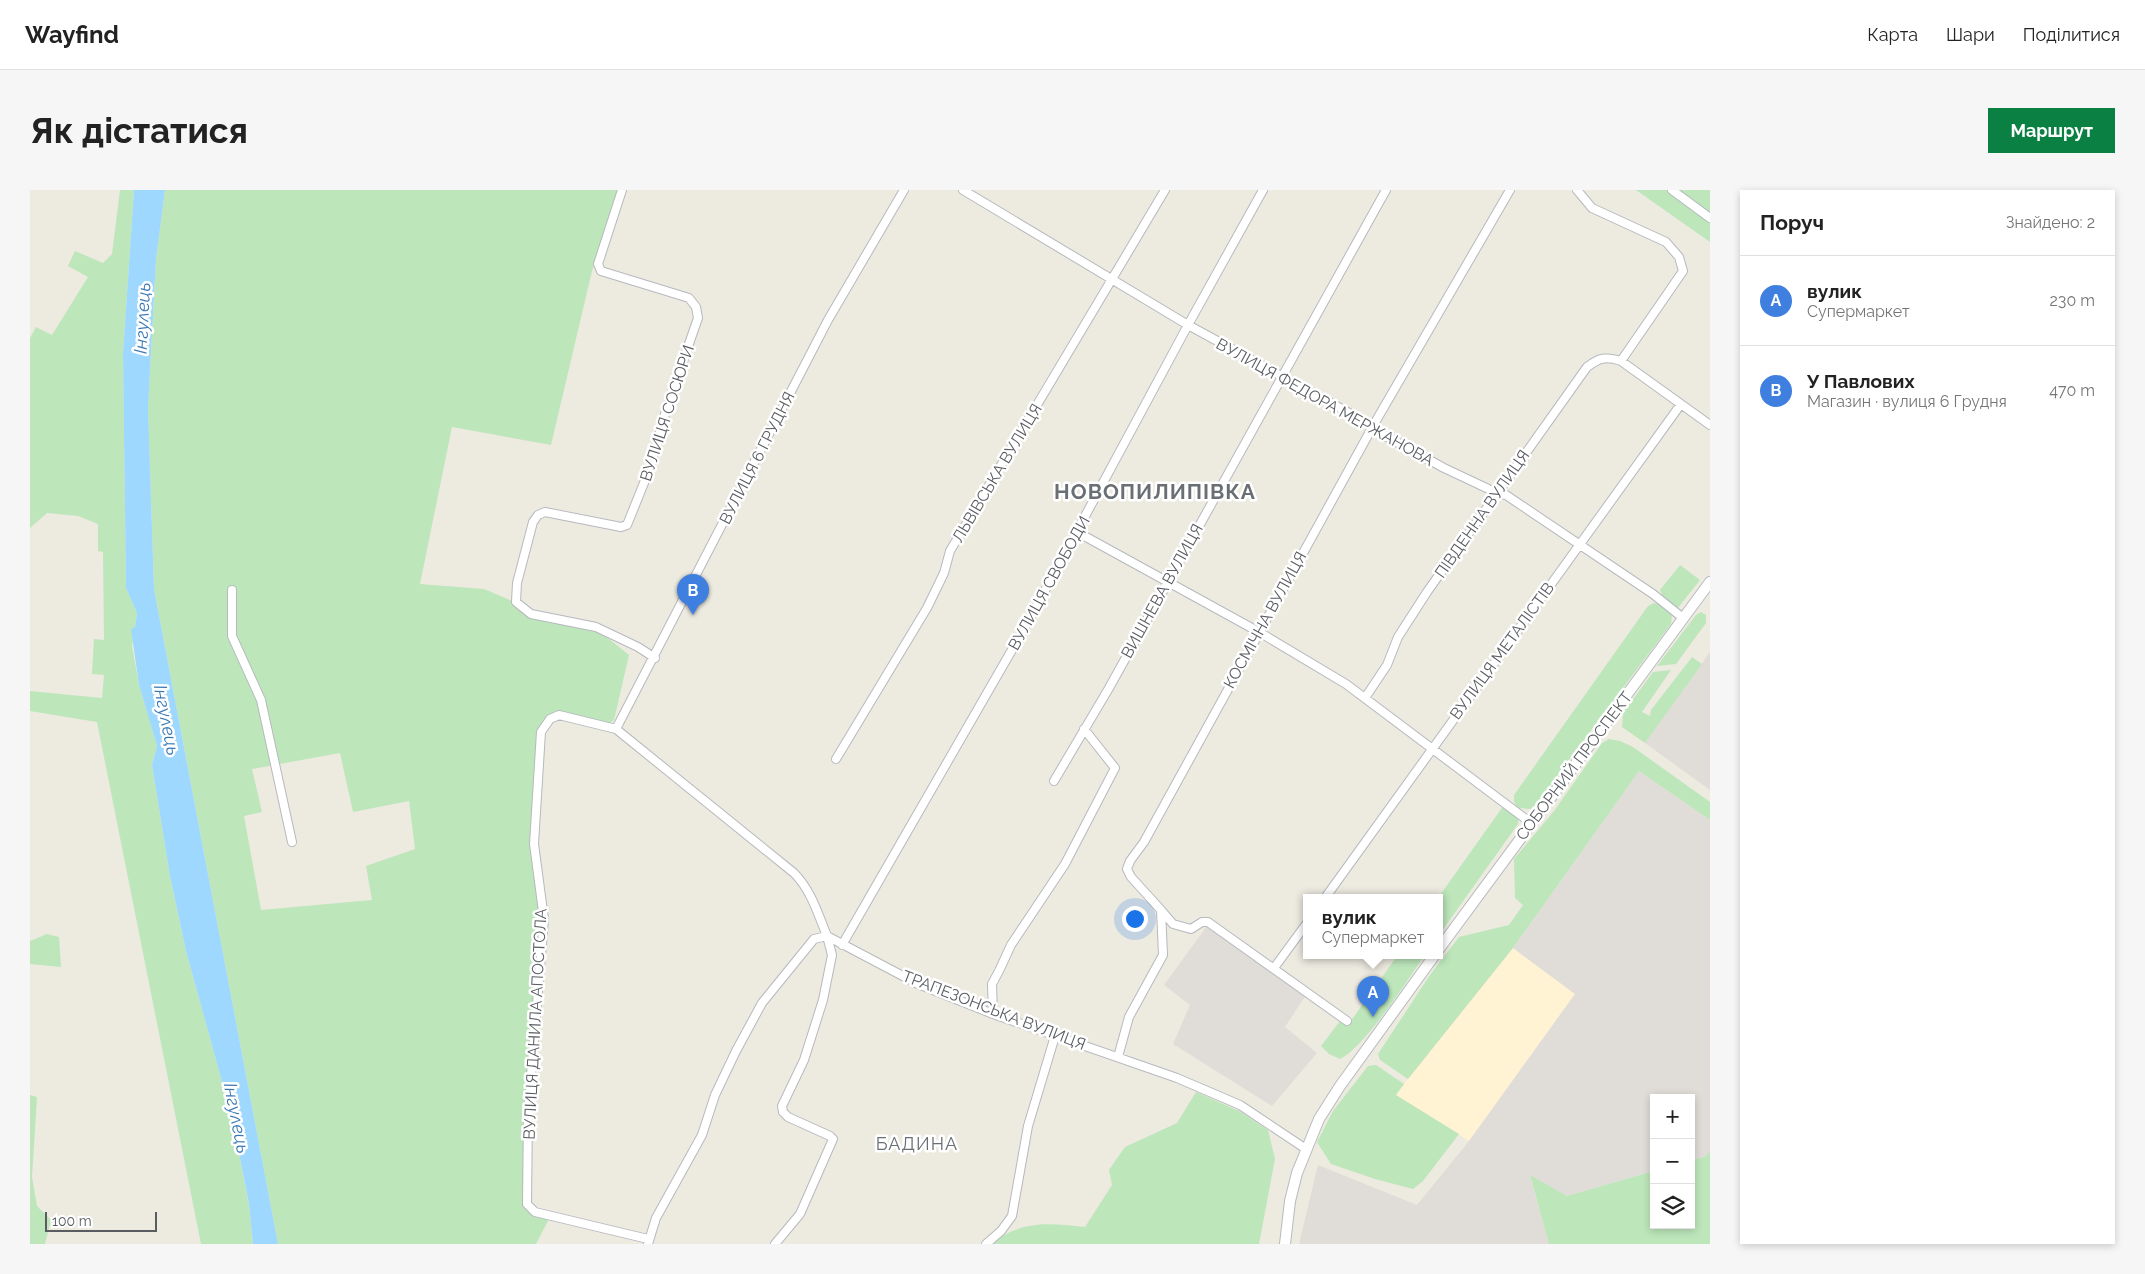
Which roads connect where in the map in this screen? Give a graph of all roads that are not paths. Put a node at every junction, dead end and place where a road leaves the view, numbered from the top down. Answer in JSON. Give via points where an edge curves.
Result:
{"nodes":[{"id":1,"x":622,"y":190,"type":"edge"},
{"id":2,"x":904,"y":190,"type":"edge"},
{"id":3,"x":962,"y":190,"type":"edge"},
{"id":4,"x":1165,"y":190,"type":"edge"},
{"id":5,"x":1263,"y":190,"type":"edge"},
{"id":6,"x":1386,"y":190,"type":"edge"},
{"id":7,"x":1510,"y":190,"type":"edge"},
{"id":8,"x":1577,"y":190,"type":"edge"},
{"id":9,"x":1672,"y":190,"type":"edge"},
{"id":10,"x":1710,"y":218,"type":"edge"},
{"id":11,"x":1113,"y":278,"type":"junction"},
{"id":12,"x":1188,"y":325,"type":"junction"},
{"id":13,"x":1621,"y":361,"type":"junction"},
{"id":14,"x":1281,"y":375,"type":"junction"},
{"id":15,"x":1681,"y":404,"type":"junction"},
{"id":16,"x":1373,"y":426,"type":"junction"},
{"id":17,"x":1710,"y":426,"type":"edge"},
{"id":18,"x":1496,"y":493,"type":"junction"},
{"id":19,"x":1077,"y":532,"type":"junction"},
{"id":20,"x":1580,"y":544,"type":"junction"},
{"id":21,"x":1166,"y":581,"type":"junction"},
{"id":22,"x":1710,"y":582,"type":"edge"},
{"id":23,"x":232,"y":590,"type":"dead end"},
{"id":24,"x":1683,"y":618,"type":"junction"},
{"id":25,"x":1259,"y":632,"type":"junction"},
{"id":26,"x":655,"y":658,"type":"junction"},
{"id":27,"x":1365,"y":698,"type":"junction"},
{"id":28,"x":616,"y":729,"type":"junction"},
{"id":29,"x":1084,"y":729,"type":"junction"},
{"id":30,"x":1432,"y":748,"type":"junction"},
{"id":31,"x":836,"y":759,"type":"dead end"},
{"id":32,"x":1054,"y":781,"type":"dead end"},
{"id":33,"x":1531,"y":824,"type":"junction"},
{"id":34,"x":292,"y":842,"type":"dead end"},
{"id":35,"x":1328,"y":894,"type":"edge"},
{"id":36,"x":1161,"y":910,"type":"junction"},
{"id":37,"x":1303,"y":928,"type":"edge"},
{"id":38,"x":827,"y":936,"type":"junction"},
{"id":39,"x":1443,"y":944,"type":"edge"},
{"id":40,"x":842,"y":945,"type":"junction"},
{"id":41,"x":1432,"y":959,"type":"edge"},
{"id":42,"x":1274,"y":968,"type":"junction"},
{"id":43,"x":994,"y":1014,"type":"junction"},
{"id":44,"x":1347,"y":1021,"type":"dead end"},
{"id":45,"x":1055,"y":1036,"type":"junction"},
{"id":46,"x":1118,"y":1057,"type":"junction"},
{"id":47,"x":1306,"y":1149,"type":"junction"},
{"id":48,"x":648,"y":1242,"type":"edge"},
{"id":49,"x":775,"y":1244,"type":"edge"},
{"id":50,"x":986,"y":1244,"type":"edge"},
{"id":51,"x":1285,"y":1244,"type":"edge"}],
"edges":[{"from":1,"to":26,"type":"street","name":"ВУЛИЦЯ СОСЮРИ","via":[[598,264],[600,271],[689,298],[696,307],[698,318],[650,468],[627,525],[621,527],[545,512],[538,515],[532,522],[517,583],[516,602],[531,614],[596,627]]},
{"from":2,"to":26,"type":"street","name":"ВУЛИЦЯ 6 ГРУДНЯ","via":[[828,320]]},
{"from":3,"to":11,"type":"street","name":"ВУЛИЦЯ ФЕДОРА МЕРЖАНОВА"},
{"from":4,"to":11,"type":"street","name":"ЛЬВІВСЬКА ВУЛИЦЯ"},
{"from":5,"to":12,"type":"street","name":"ВУЛИЦЯ СВОБОДИ"},
{"from":6,"to":14,"type":"street","name":"ВИШНЕВА ВУЛИЦЯ"},
{"from":7,"to":16,"type":"street","name":"КОСМІЧНА ВУЛИЦЯ"},
{"from":8,"to":13,"type":"street","via":[[1592,208],[1666,242],[1679,257],[1683,271]]},
{"from":9,"to":10,"type":"street"},
{"from":11,"to":12,"type":"street","name":"ВУЛИЦЯ ФЕДОРА МЕРЖАНОВА"},
{"from":11,"to":31,"type":"street","name":"ЛЬВІВСЬКА ВУЛИЦЯ","via":[[950,551],[944,573],[927,608]]},
{"from":12,"to":14,"type":"street","name":"ВУЛИЦЯ ФЕДОРА МЕРЖАНОВА"},
{"from":12,"to":19,"type":"street","name":"ВУЛИЦЯ СВОБОДИ"},
{"from":13,"to":15,"type":"street"},
{"from":13,"to":18,"type":"street","name":"ПІВДЕННА ВУЛИЦЯ","via":[[1607,356],[1597,359],[1587,368]]},
{"from":14,"to":16,"type":"street","name":"ВУЛИЦЯ ФЕДОРА МЕРЖАНОВА"},
{"from":14,"to":21,"type":"street","name":"ВИШНЕВА ВУЛИЦЯ"},
{"from":15,"to":17,"type":"street"},
{"from":15,"to":20,"type":"street","name":"ВУЛИЦЯ МЕТАЛІСТІВ"},
{"from":16,"to":18,"type":"street","name":"ВУЛИЦЯ ФЕДОРА МЕРЖАНОВА","via":[[1444,468]]},
{"from":16,"to":25,"type":"street","name":"КОСМІЧНА ВУЛИЦЯ"},
{"from":18,"to":20,"type":"street","name":"ВУЛИЦЯ ФЕДОРА МЕРЖАНОВА","via":[[1506,495]]},
{"from":18,"to":27,"type":"street","name":"ПІВДЕННА ВУЛИЦЯ","via":[[1398,637],[1387,665]]},
{"from":19,"to":21,"type":"street"},
{"from":19,"to":40,"type":"street","name":"ВУЛИЦЯ СВОБОДИ"},
{"from":20,"to":24,"type":"street","name":"ВУЛИЦЯ ФЕДОРА МЕРЖАНОВА"},
{"from":20,"to":30,"type":"street","name":"ВУЛИЦЯ МЕТАЛІСТІВ"},
{"from":21,"to":25,"type":"street"},
{"from":21,"to":29,"type":"street","name":"ВИШНЕВА ВУЛИЦЯ"},
{"from":22,"to":24,"type":"main road","name":"СОБОРНИЙ ПРОСПЕКТ"},
{"from":23,"to":34,"type":"street","via":[[232,636],[261,700]]},
{"from":24,"to":33,"type":"main road","name":"СОБОРНИЙ ПРОСПЕКТ"},
{"from":25,"to":27,"type":"street"},
{"from":25,"to":36,"type":"street","name":"КОСМІЧНА ВУЛИЦЯ","via":[[1144,842],[1130,861],[1131,877]]},
{"from":26,"to":28,"type":"street","name":"ВУЛИЦЯ 6 ГРУДНЯ"},
{"from":27,"to":30,"type":"street"},
{"from":28,"to":38,"type":"street","via":[[794,873],[809,892]]},
{"from":28,"to":48,"type":"street","name":"ВУЛИЦЯ ДАНИЛА АПОСТОЛА","via":[[559,715],[550,720],[541,732],[534,844],[544,920],[528,1112],[527,1204],[535,1212]]},
{"from":29,"to":32,"type":"street","name":"ВИШНЕВА ВУЛИЦЯ"},
{"from":29,"to":43,"type":"street","via":[[1115,768],[1065,864],[1011,945],[992,984]]},
{"from":30,"to":33,"type":"street"},
{"from":30,"to":35,"type":"street","name":"ВУЛИЦЯ МЕТАЛІСТІВ"},
{"from":33,"to":39,"type":"main road","name":"СОБОРНИЙ ПРОСПЕКТ"},
{"from":36,"to":42,"type":"street","name":"КОСМІЧНА ВУЛИЦЯ","via":[[1173,924],[1191,929],[1208,922]]},
{"from":36,"to":46,"type":"street","via":[[1163,956],[1129,1017]]},
{"from":37,"to":42,"type":"street"},
{"from":38,"to":40,"type":"street","name":"ТРАПЕЗОНСЬКА ВУЛИЦЯ"},
{"from":38,"to":48,"type":"street","via":[[814,939],[762,1003],[715,1096],[702,1135],[656,1218]]},
{"from":38,"to":49,"type":"street","via":[[832,955],[823,1000],[804,1060],[782,1106],[788,1117],[833,1140],[800,1214]]},
{"from":40,"to":43,"type":"street","name":"ТРАПЕЗОНСЬКА ВУЛИЦЯ","via":[[918,984]]},
{"from":41,"to":47,"type":"main road","via":[[1340,1086],[1319,1119]]},
{"from":42,"to":44,"type":"street"},
{"from":43,"to":45,"type":"street","name":"ТРАПЕЗОНСЬКА ВУЛИЦЯ"},
{"from":45,"to":46,"type":"street","name":"ТРАПЕЗОНСЬКА ВУЛИЦЯ"},
{"from":45,"to":50,"type":"street","via":[[1028,1126],[1012,1216]]},
{"from":46,"to":47,"type":"street","name":"ТРАПЕЗОНСЬКА ВУЛИЦЯ","via":[[1240,1105]]},
{"from":47,"to":51,"type":"main road","via":[[1290,1202]]}]}
